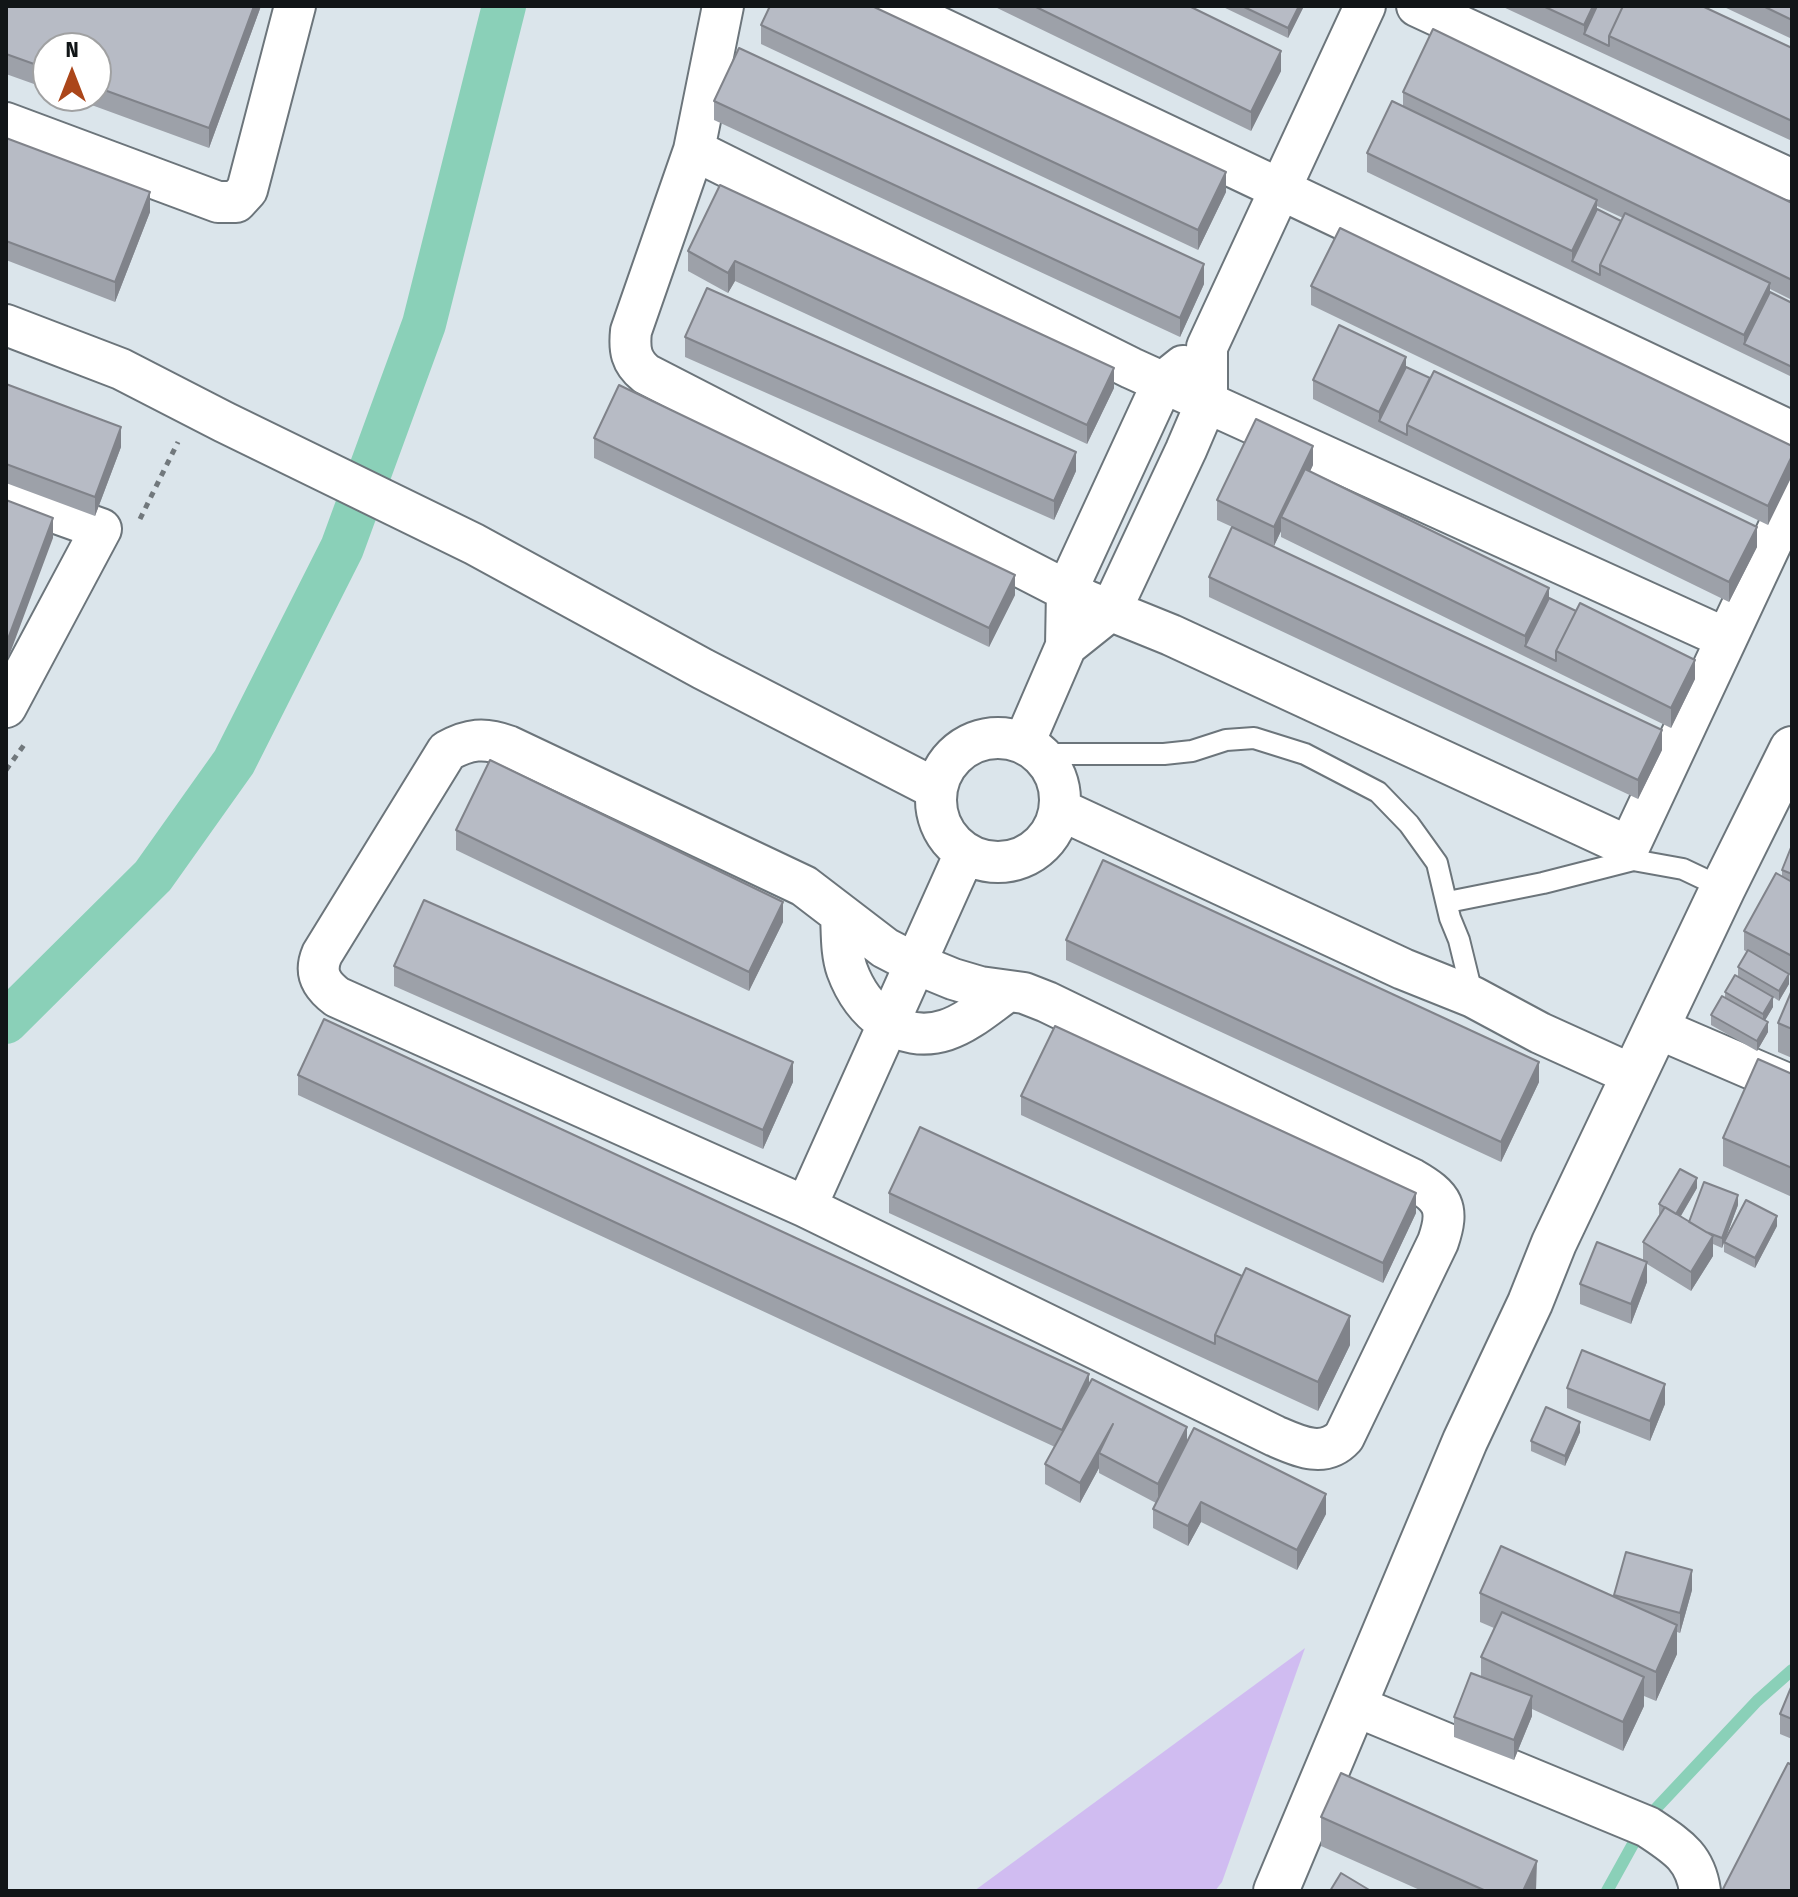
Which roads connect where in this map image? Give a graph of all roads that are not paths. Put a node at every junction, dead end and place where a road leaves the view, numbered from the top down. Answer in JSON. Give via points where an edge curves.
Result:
{"nodes":[{"id":1,"x":295,"y":6,"type":"edge"},
{"id":2,"x":723,"y":6,"type":"edge"},
{"id":3,"x":894,"y":6,"type":"edge"},
{"id":4,"x":1365,"y":6,"type":"edge"},
{"id":5,"x":1417,"y":6,"type":"edge"},
{"id":6,"x":6,"y":123,"type":"edge"},
{"id":7,"x":694,"y":150,"type":"junction"},
{"id":8,"x":1792,"y":180,"type":"edge"},
{"id":9,"x":1279,"y":189,"type":"junction"},
{"id":10,"x":6,"y":325,"type":"edge"},
{"id":11,"x":1207,"y":347,"type":"junction"},
{"id":12,"x":1163,"y":382,"type":"junction"},
{"id":13,"x":1207,"y":401,"type":"junction"},
{"id":14,"x":1792,"y":432,"type":"edge"},
{"id":15,"x":6,"y":495,"type":"edge"},
{"id":16,"x":1792,"y":499,"type":"edge"},
{"id":17,"x":1067,"y":590,"type":"junction"},
{"id":18,"x":1111,"y":610,"type":"junction"},
{"id":19,"x":1725,"y":638,"type":"junction"},
{"id":20,"x":1066,"y":646,"type":"junction"},
{"id":21,"x":9,"y":693,"type":"edge"},
{"id":22,"x":1033,"y":748,"type":"junction"},
{"id":23,"x":1792,"y":749,"type":"edge"},
{"id":24,"x":936,"y":789,"type":"junction"},
{"id":25,"x":1061,"y":810,"type":"junction"},
{"id":26,"x":965,"y":853,"type":"junction"},
{"id":27,"x":1715,"y":885,"type":"junction"},
{"id":28,"x":1448,"y":902,"type":"junction"},
{"id":29,"x":841,"y":915,"type":"junction"},
{"id":30,"x":914,"y":963,"type":"junction"},
{"id":31,"x":1008,"y":991,"type":"junction"},
{"id":32,"x":1473,"y":997,"type":"junction"},
{"id":33,"x":887,"y":1024,"type":"junction"},
{"id":34,"x":1657,"y":1028,"type":"junction"},
{"id":35,"x":1635,"y":1076,"type":"junction"},
{"id":36,"x":1792,"y":1086,"type":"edge"},
{"id":37,"x":806,"y":1207,"type":"junction"},
{"id":38,"x":1353,"y":1705,"type":"junction"},
{"id":39,"x":1276,"y":1891,"type":"edge"},
{"id":40,"x":1700,"y":1891,"type":"edge"}],
"edges":[{"from":1,"to":6,"type":"street","via":[[247,190],[236,202],[218,202]]},
{"from":2,"to":7,"type":"street"},
{"from":3,"to":9,"type":"street"},
{"from":4,"to":9,"type":"street"},
{"from":5,"to":8,"type":"street"},
{"from":7,"to":12,"type":"street"},
{"from":7,"to":17,"type":"street","via":[[631,331],[629,348],[637,367]]},
{"from":9,"to":11,"type":"street"},
{"from":9,"to":14,"type":"street"},
{"from":10,"to":24,"type":"street","via":[[121,369],[474,544]]},
{"from":11,"to":12,"type":"street"},
{"from":11,"to":13,"type":"street"},
{"from":12,"to":13,"type":"street"},
{"from":12,"to":17,"type":"street"},
{"from":13,"to":18,"type":"street"},
{"from":13,"to":19,"type":"street"},
{"from":15,"to":21,"type":"street","via":[[101,529]]},
{"from":16,"to":19,"type":"street"},
{"from":17,"to":18,"type":"street"},
{"from":17,"to":20,"type":"street"},
{"from":18,"to":19,"type":"street","via":[[1629,847]]},
{"from":18,"to":20,"type":"street"},
{"from":20,"to":22,"type":"street"},
{"from":22,"to":24,"type":"street","via":[[1006,738],[969,745],[942,771]]},
{"from":22,"to":25,"type":"street","via":[[1054,771]]},
{"from":22,"to":28,"type":"lane","via":[[1164,754],[1254,738],[1305,754],[1378,792],[1409,824],[1437,863]]},
{"from":23,"to":27,"type":"main road"},
{"from":24,"to":26,"type":"street","via":[[941,825]]},
{"from":25,"to":26,"type":"street","via":[[1042,846],[1024,857],[1004,863]]},
{"from":25,"to":32,"type":"street"},
{"from":26,"to":30,"type":"street"},
{"from":27,"to":28,"type":"lane","via":[[1683,869],[1633,860]]},
{"from":27,"to":34,"type":"main road"},
{"from":28,"to":32,"type":"lane"},
{"from":29,"to":30,"type":"street"},
{"from":29,"to":33,"type":"street","via":[[846,968],[861,997]]},
{"from":29,"to":37,"type":"street","via":[[804,886],[508,746],[478,739],[447,751],[317,965],[322,983],[337,997]]},
{"from":30,"to":31,"type":"street","via":[[953,979]]},
{"from":30,"to":33,"type":"street"},
{"from":31,"to":33,"type":"street","via":[[949,1029],[921,1034]]},
{"from":31,"to":37,"type":"street","via":[[1047,1002],[1412,1179],[1441,1201],[1445,1217],[1438,1242],[1339,1443],[1320,1450],[1275,1436]]},
{"from":32,"to":35,"type":"street"},
{"from":33,"to":37,"type":"street"},
{"from":34,"to":35,"type":"main road"},
{"from":34,"to":36,"type":"street"},
{"from":35,"to":38,"type":"main road","via":[[1465,1441]]},
{"from":38,"to":39,"type":"main road"},
{"from":38,"to":40,"type":"street","via":[[1648,1827],[1682,1851],[1694,1866]]}]}
